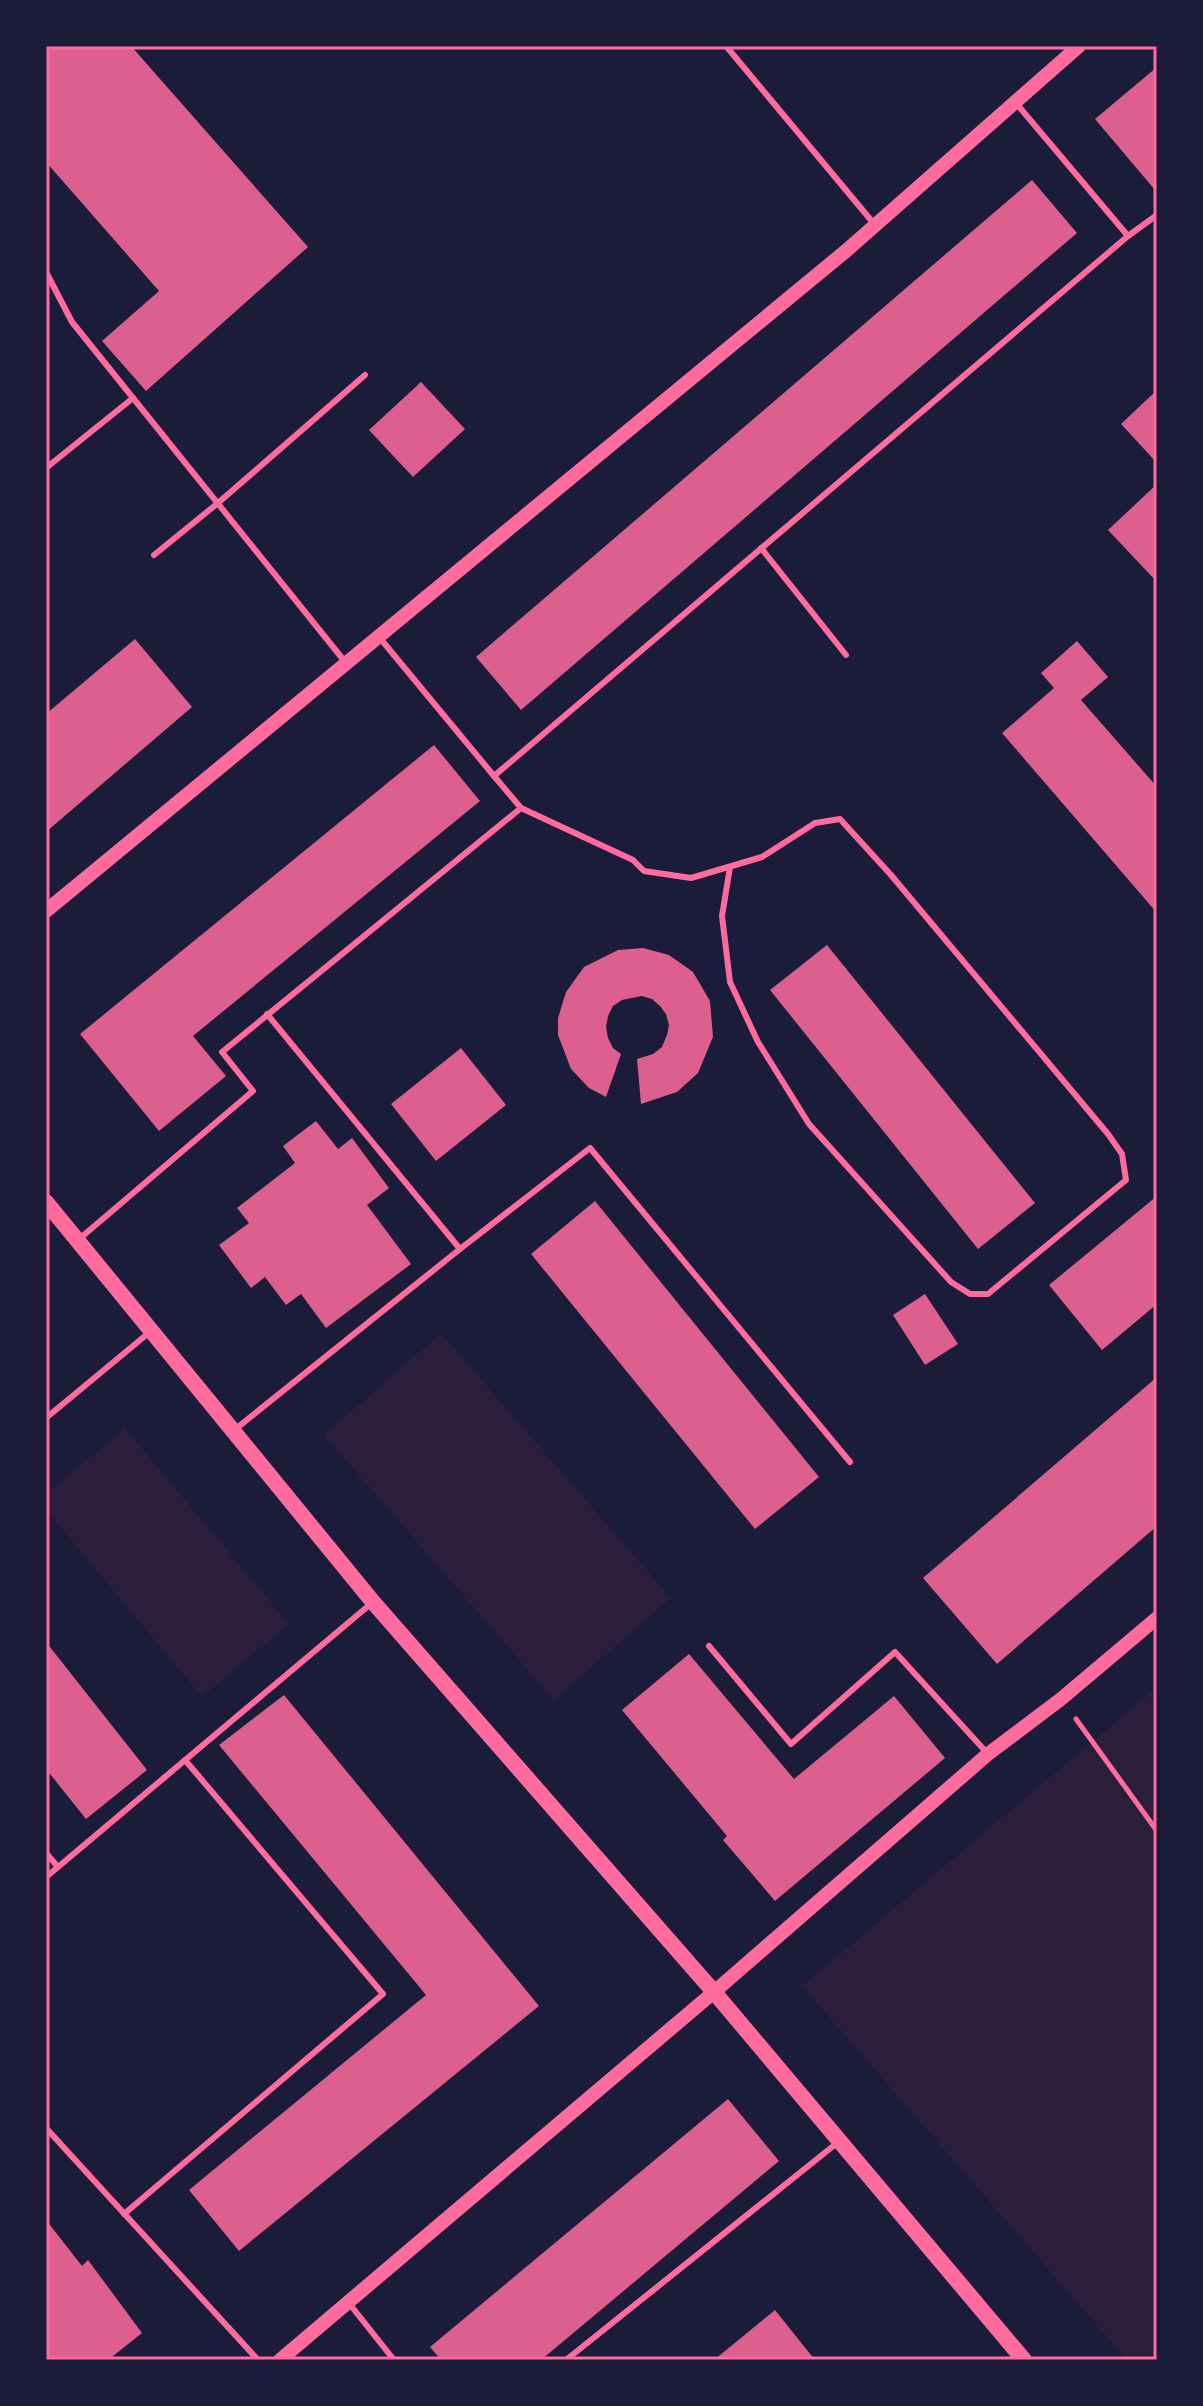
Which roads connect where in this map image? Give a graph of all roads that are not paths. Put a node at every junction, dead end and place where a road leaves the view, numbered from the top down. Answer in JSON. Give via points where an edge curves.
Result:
{"nodes":[{"id":1,"x":726,"y":46,"type":"edge"},
{"id":2,"x":1079,"y":46,"type":"edge"},
{"id":3,"x":1015,"y":102,"type":"junction"},
{"id":4,"x":1157,"y":215,"type":"edge"},
{"id":5,"x":875,"y":225,"type":"junction"},
{"id":6,"x":1128,"y":236,"type":"junction"},
{"id":7,"x":46,"y":272,"type":"edge"},
{"id":8,"x":365,"y":375,"type":"dead end"},
{"id":9,"x":133,"y":398,"type":"junction"},
{"id":10,"x":46,"y":468,"type":"edge"},
{"id":11,"x":218,"y":503,"type":"junction"},
{"id":12,"x":761,"y":548,"type":"junction"},
{"id":13,"x":154,"y":555,"type":"dead end"},
{"id":14,"x":379,"y":636,"type":"junction"},
{"id":15,"x":846,"y":655,"type":"dead end"},
{"id":16,"x":346,"y":663,"type":"junction"},
{"id":17,"x":494,"y":776,"type":"junction"},
{"id":18,"x":521,"y":808,"type":"junction"},
{"id":19,"x":730,"y":867,"type":"junction"},
{"id":20,"x":46,"y":911,"type":"edge"},
{"id":21,"x":267,"y":1014,"type":"junction"},
{"id":22,"x":46,"y":1202,"type":"edge"},
{"id":23,"x":78,"y":1240,"type":"junction"},
{"id":24,"x":460,"y":1249,"type":"junction"},
{"id":25,"x":151,"y":1330,"type":"junction"},
{"id":26,"x":46,"y":1418,"type":"edge"},
{"id":27,"x":233,"y":1431,"type":"junction"},
{"id":28,"x":850,"y":1462,"type":"dead end"},
{"id":29,"x":373,"y":1602,"type":"junction"},
{"id":30,"x":1157,"y":1618,"type":"edge"},
{"id":31,"x":709,"y":1646,"type":"dead end"},
{"id":32,"x":988,"y":1754,"type":"junction"},
{"id":33,"x":185,"y":1760,"type":"junction"},
{"id":34,"x":46,"y":1853,"type":"edge"},
{"id":35,"x":58,"y":1867,"type":"junction"},
{"id":36,"x":46,"y":1877,"type":"edge"},
{"id":37,"x":714,"y":1992,"type":"junction"},
{"id":38,"x":46,"y":2128,"type":"edge"},
{"id":39,"x":840,"y":2141,"type":"junction"},
{"id":40,"x":124,"y":2214,"type":"junction"},
{"id":41,"x":348,"y":2302,"type":"junction"},
{"id":42,"x":258,"y":2360,"type":"edge"},
{"id":43,"x":280,"y":2360,"type":"edge"},
{"id":44,"x":394,"y":2360,"type":"edge"},
{"id":45,"x":566,"y":2360,"type":"edge"},
{"id":46,"x":1024,"y":2360,"type":"edge"}],
"edges":[{"from":1,"to":5,"type":"lane"},
{"from":2,"to":3,"type":"street"},
{"from":3,"to":5,"type":"street"},
{"from":3,"to":6,"type":"lane"},
{"from":4,"to":6,"type":"lane"},
{"from":5,"to":14,"type":"street"},
{"from":6,"to":12,"type":"lane"},
{"from":7,"to":9,"type":"lane","via":[[72,322]]},
{"from":8,"to":11,"type":"lane"},
{"from":9,"to":10,"type":"lane"},
{"from":9,"to":11,"type":"lane"},
{"from":11,"to":13,"type":"lane"},
{"from":11,"to":16,"type":"lane"},
{"from":12,"to":15,"type":"lane"},
{"from":12,"to":17,"type":"lane"},
{"from":14,"to":16,"type":"street"},
{"from":14,"to":17,"type":"lane"},
{"from":16,"to":20,"type":"street"},
{"from":17,"to":18,"type":"lane"},
{"from":18,"to":19,"type":"lane","via":[[633,860],[644,871],[691,878]]},
{"from":18,"to":21,"type":"lane"},
{"from":19,"to":19,"type":"lane","via":[[762,857],[815,823],[840,819],[1108,1134],[1122,1154],[1126,1180],[988,1294],[970,1294],[951,1282],[809,1124],[758,1042],[730,982],[722,916]]},
{"from":21,"to":23,"type":"lane","via":[[222,1052],[253,1091]]},
{"from":21,"to":24,"type":"lane"},
{"from":22,"to":23,"type":"main road"},
{"from":23,"to":25,"type":"main road"},
{"from":24,"to":27,"type":"lane"},
{"from":24,"to":28,"type":"lane","via":[[590,1148]]},
{"from":25,"to":26,"type":"lane"},
{"from":25,"to":27,"type":"main road"},
{"from":27,"to":29,"type":"main road"},
{"from":29,"to":33,"type":"lane"},
{"from":29,"to":37,"type":"main road"},
{"from":30,"to":32,"type":"street"},
{"from":31,"to":32,"type":"lane","via":[[791,1744],[895,1652]]},
{"from":32,"to":37,"type":"street"},
{"from":33,"to":35,"type":"lane"},
{"from":33,"to":40,"type":"lane","via":[[383,1994]]},
{"from":34,"to":35,"type":"lane"},
{"from":35,"to":36,"type":"lane"},
{"from":37,"to":39,"type":"main road"},
{"from":37,"to":41,"type":"street"},
{"from":38,"to":40,"type":"lane"},
{"from":39,"to":45,"type":"lane"},
{"from":39,"to":46,"type":"main road"},
{"from":40,"to":42,"type":"lane"},
{"from":41,"to":43,"type":"street"},
{"from":41,"to":44,"type":"lane"}]}
